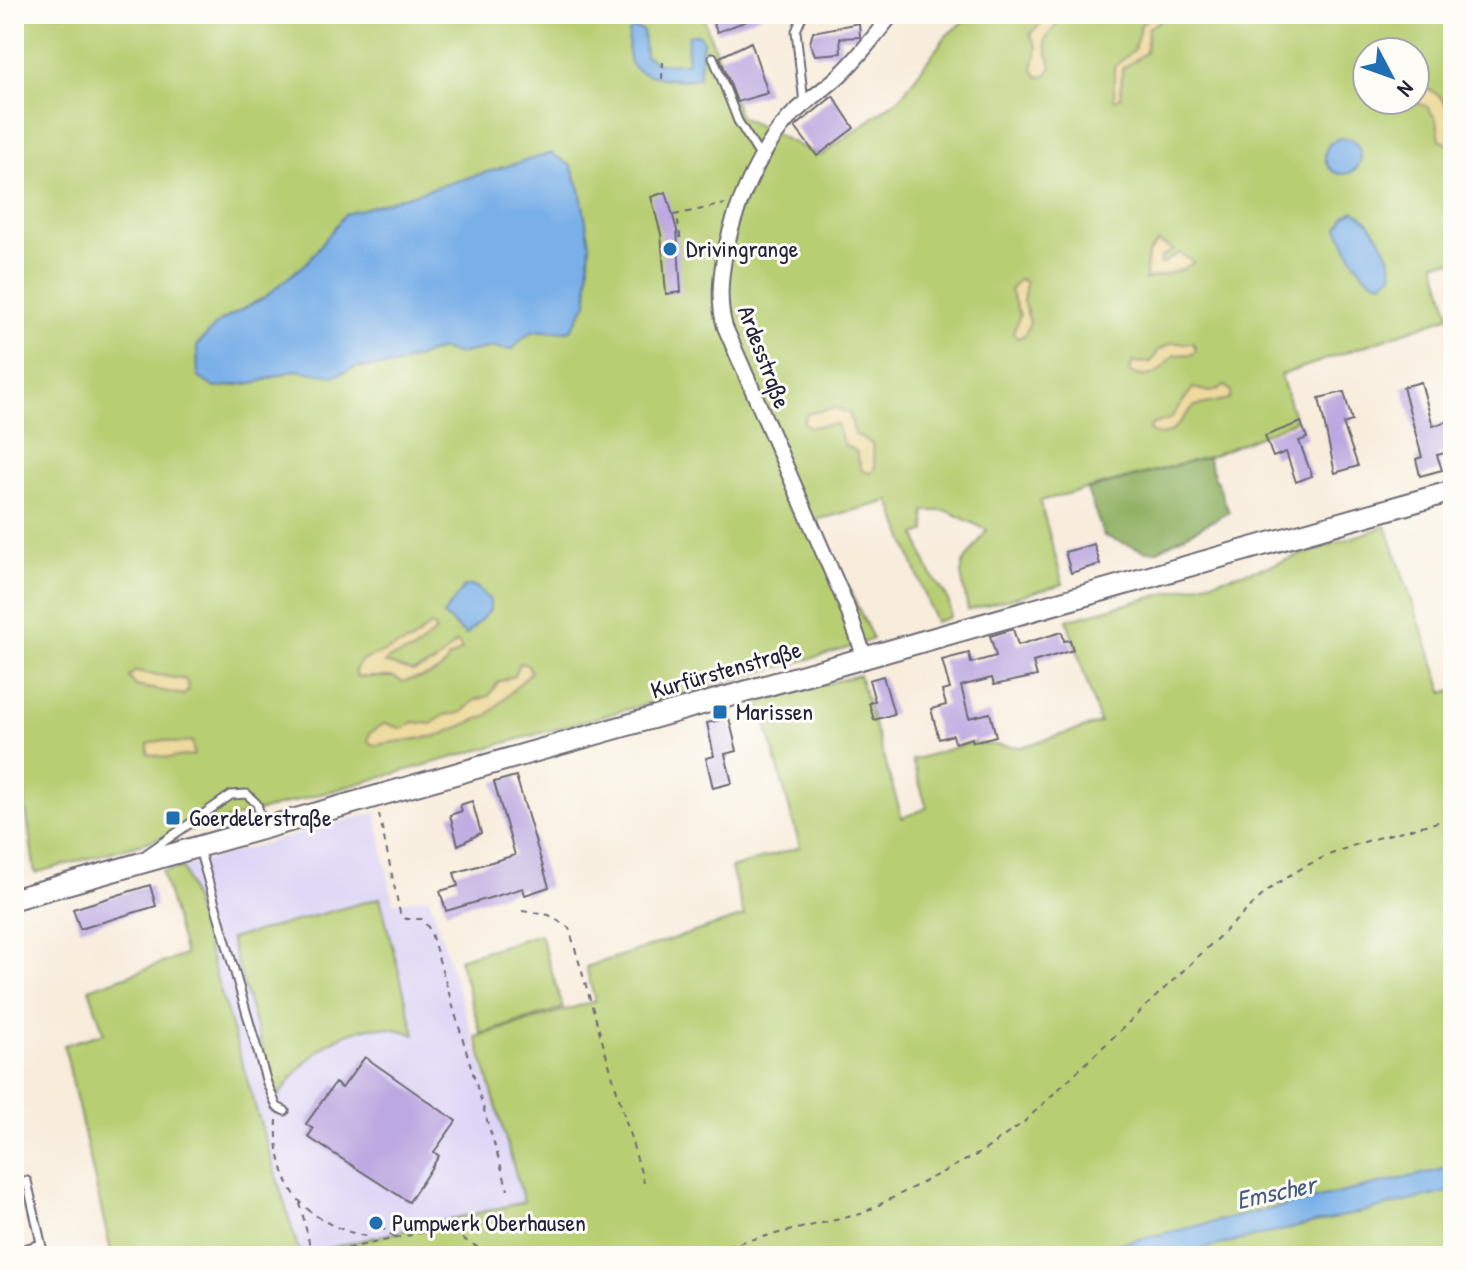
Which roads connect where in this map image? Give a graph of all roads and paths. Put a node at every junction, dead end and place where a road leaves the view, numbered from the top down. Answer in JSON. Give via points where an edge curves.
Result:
{"nodes":[{"id":1,"x":892,"y":14,"type":"edge"},
{"id":2,"x":801,"y":15,"type":"edge"},
{"id":3,"x":713,"y":57,"type":"dead end"},
{"id":4,"x":663,"y":62,"type":"dead end"},
{"id":5,"x":662,"y":79,"type":"dead end"},
{"id":6,"x":804,"y":106,"type":"junction"},
{"id":7,"x":762,"y":158,"type":"junction"},
{"id":8,"x":742,"y":202,"type":"junction"},
{"id":9,"x":677,"y":242,"type":"dead end"},
{"id":10,"x":1453,"y":491,"type":"edge"},
{"id":11,"x":865,"y":658,"type":"junction"},
{"id":12,"x":375,"y":797,"type":"junction"},
{"id":13,"x":1453,"y":818,"type":"edge"},
{"id":14,"x":263,"y":828,"type":"junction"},
{"id":15,"x":199,"y":847,"type":"junction"},
{"id":16,"x":132,"y":866,"type":"junction"},
{"id":17,"x":14,"y":899,"type":"edge"},
{"id":18,"x":522,"y":911,"type":"dead end"},
{"id":19,"x":281,"y":1109,"type":"joint"},
{"id":20,"x":644,"y":1183,"type":"dead end"},
{"id":21,"x":14,"y":1185,"type":"edge"},
{"id":22,"x":508,"y":1190,"type":"dead end"},
{"id":23,"x":300,"y":1201,"type":"junction"},
{"id":24,"x":371,"y":1219,"type":"dead end"},
{"id":25,"x":395,"y":1239,"type":"junction"},
{"id":26,"x":41,"y":1244,"type":"junction"},
{"id":27,"x":368,"y":1244,"type":"junction"},
{"id":28,"x":14,"y":1252,"type":"edge"},
{"id":29,"x":44,"y":1256,"type":"edge"},
{"id":30,"x":312,"y":1256,"type":"edge"},
{"id":31,"x":493,"y":1256,"type":"edge"},
{"id":32,"x":681,"y":1256,"type":"edge"}],
"edges":[{"from":1,"to":6,"type":"street","name":"Ardesstraße","via":[[846,70]]},
{"from":2,"to":6,"type":"lane","via":[[796,31]]},
{"from":3,"to":7,"type":"lane","via":[[738,121]]},
{"from":4,"to":5,"type":"path"},
{"from":6,"to":7,"type":"street","name":"Ardesstraße","via":[[789,118]]},
{"from":7,"to":8,"type":"street","name":"Ardesstraße"},
{"from":8,"to":9,"type":"path","via":[[675,214]]},
{"from":8,"to":11,"type":"street","name":"Ardesstraße","via":[[720,276],[720,311]]},
{"from":10,"to":11,"type":"main road","name":"Kurfürstenstraße"},
{"from":11,"to":12,"type":"main road","name":"Kurfürstenstraße"},
{"from":12,"to":14,"type":"main road","name":"Kurfürstenstraße"},
{"from":12,"to":22,"type":"path","via":[[400,913],[406,919],[422,919],[430,930]]},
{"from":13,"to":32,"type":"path","via":[[1296,868],[1024,1122],[947,1172],[861,1214]]},
{"from":14,"to":15,"type":"main road","name":"Kurfürstenstraße"},
{"from":14,"to":16,"type":"lane","via":[[257,804],[247,794],[231,795]]},
{"from":15,"to":16,"type":"main road","name":"Kurfürstenstraße"},
{"from":15,"to":19,"type":"lane","via":[[267,1083]]},
{"from":16,"to":17,"type":"main road","name":"Kurfürstenstraße"},
{"from":18,"to":20,"type":"path","via":[[549,915],[569,928]]},
{"from":19,"to":23,"type":"path","via":[[281,1169]]},
{"from":21,"to":26,"type":"lane","via":[[27,1181]]},
{"from":23,"to":27,"type":"path","via":[[320,1220],[365,1236]]},
{"from":23,"to":30,"type":"path"},
{"from":24,"to":25,"type":"path"},
{"from":25,"to":27,"type":"path"},
{"from":25,"to":31,"type":"path","via":[[444,1228]]},
{"from":26,"to":28,"type":"lane"},
{"from":26,"to":29,"type":"lane"},
{"from":27,"to":30,"type":"path"}]}
